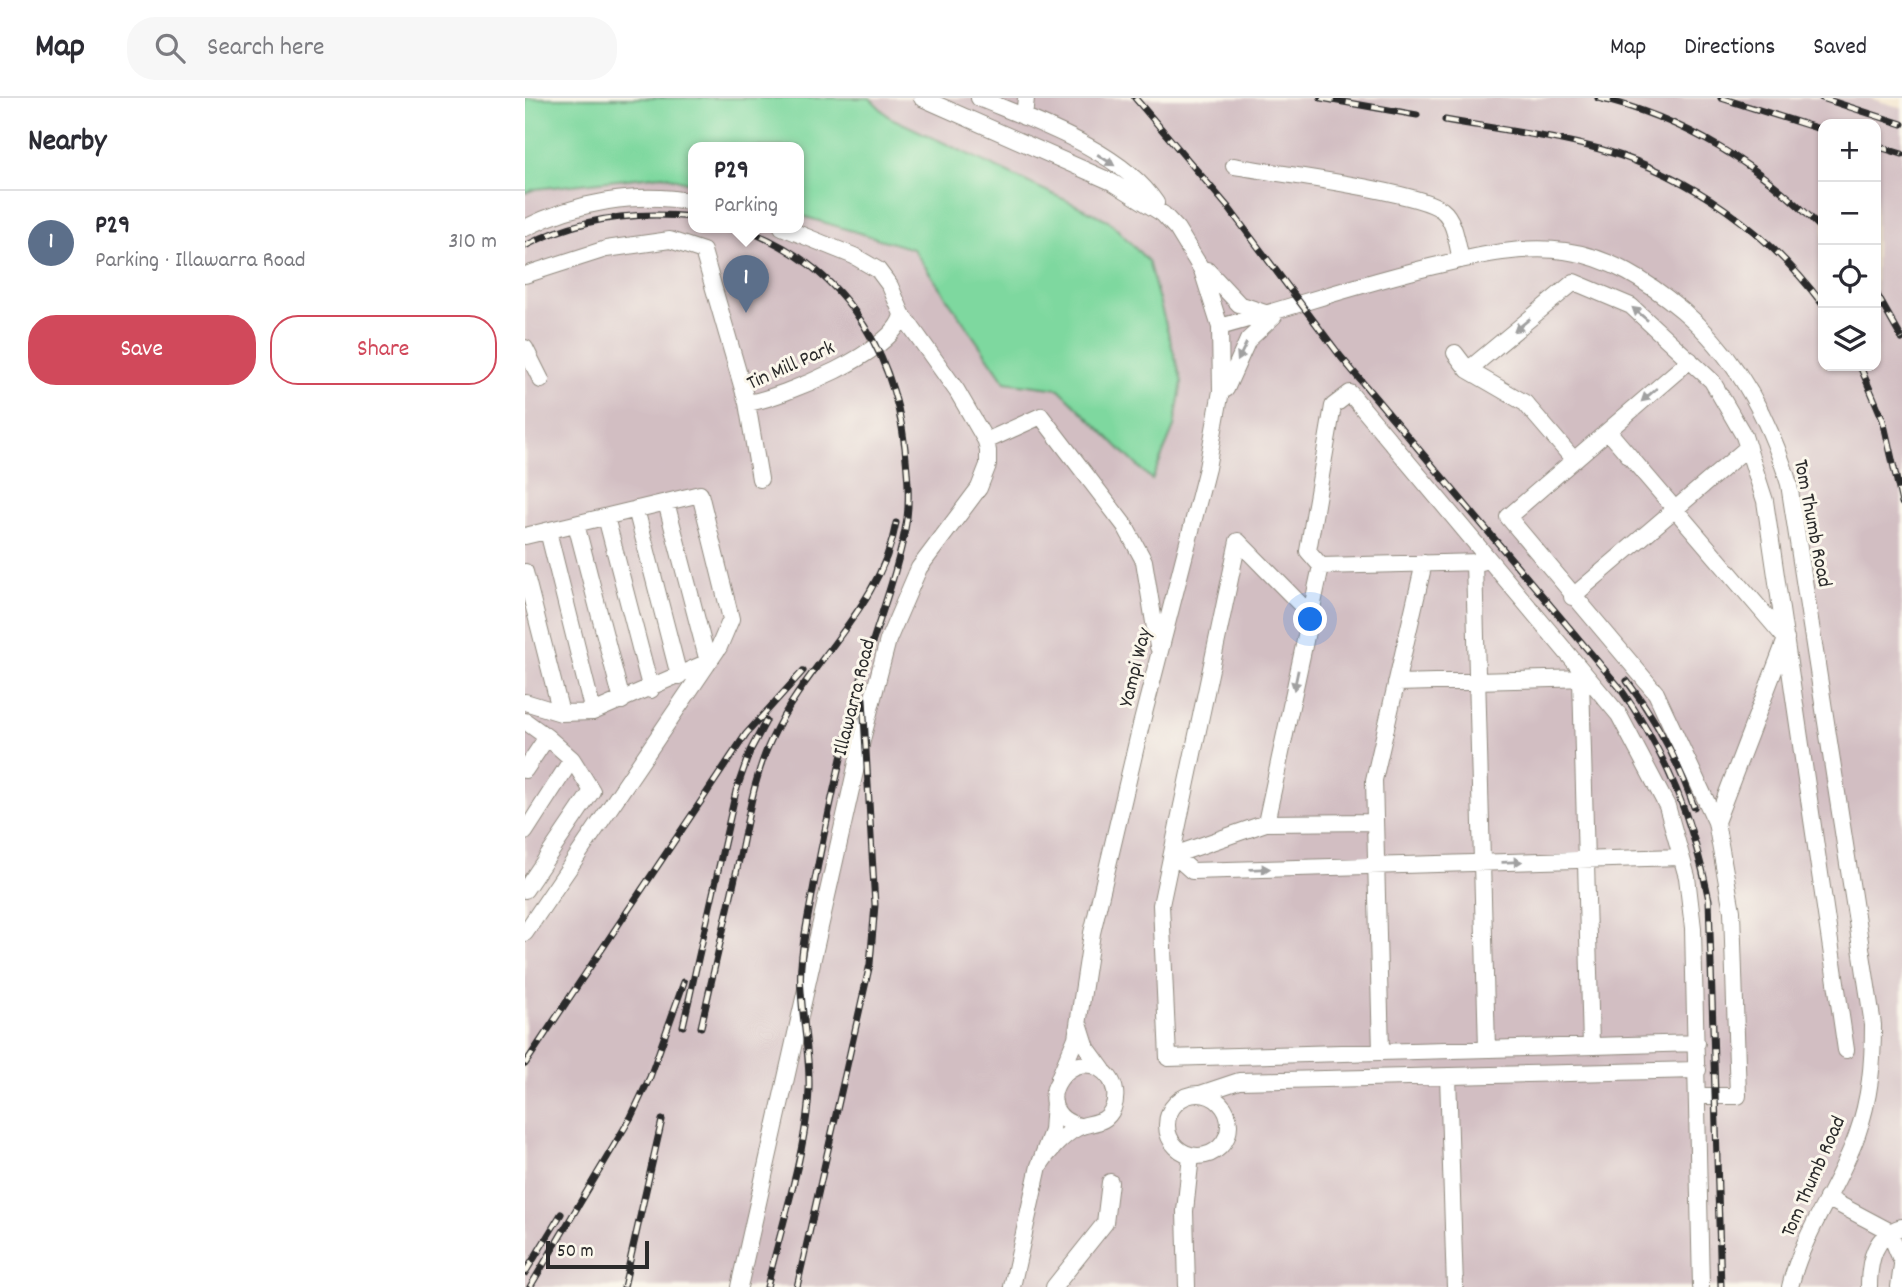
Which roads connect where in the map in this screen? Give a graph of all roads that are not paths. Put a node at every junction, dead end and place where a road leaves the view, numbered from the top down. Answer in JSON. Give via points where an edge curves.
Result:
{"nodes":[{"id":1,"x":922,"y":98,"type":"edge"},
{"id":2,"x":979,"y":98,"type":"edge"},
{"id":3,"x":1025,"y":98,"type":"edge"},
{"id":4,"x":947,"y":109,"type":"junction"},
{"id":5,"x":1024,"y":117,"type":"junction"},
{"id":6,"x":1234,"y":166,"type":"dead end"},
{"id":7,"x":688,"y":201,"type":"edge"},
{"id":8,"x":1163,"y":214,"type":"junction"},
{"id":9,"x":525,"y":228,"type":"edge"},
{"id":10,"x":796,"y":233,"type":"edge"},
{"id":11,"x":1190,"y":249,"type":"junction"},
{"id":12,"x":1461,"y":260,"type":"junction"},
{"id":13,"x":525,"y":275,"type":"edge"},
{"id":14,"x":1278,"y":311,"type":"junction"},
{"id":15,"x":902,"y":314,"type":"junction"},
{"id":16,"x":1220,"y":327,"type":"junction"},
{"id":17,"x":525,"y":348,"type":"edge"},
{"id":18,"x":1455,"y":353,"type":"dead end"},
{"id":19,"x":1690,"y":360,"type":"junction"},
{"id":20,"x":1468,"y":370,"type":"junction"},
{"id":21,"x":541,"y":380,"type":"dead end"},
{"id":22,"x":747,"y":403,"type":"junction"},
{"id":23,"x":1218,"y":409,"type":"junction"},
{"id":24,"x":1608,"y":430,"type":"junction"},
{"id":25,"x":986,"y":441,"type":"junction"},
{"id":26,"x":1748,"y":447,"type":"junction"},
{"id":27,"x":1574,"y":460,"type":"junction"},
{"id":28,"x":760,"y":478,"type":"dead end"},
{"id":29,"x":666,"y":502,"type":"junction"},
{"id":30,"x":636,"y":509,"type":"junction"},
{"id":31,"x":1675,"y":509,"type":"junction"},
{"id":32,"x":606,"y":517,"type":"junction"},
{"id":33,"x":576,"y":524,"type":"junction"},
{"id":34,"x":548,"y":531,"type":"junction"},
{"id":35,"x":525,"y":536,"type":"edge"},
{"id":36,"x":1481,"y":562,"type":"junction"},
{"id":37,"x":1424,"y":563,"type":"junction"},
{"id":38,"x":1321,"y":566,"type":"junction"},
{"id":39,"x":525,"y":572,"type":"edge"},
{"id":40,"x":1572,"y":597,"type":"junction"},
{"id":41,"x":1311,"y":614,"type":"junction"},
{"id":42,"x":1786,"y":639,"type":"junction"},
{"id":43,"x":1159,"y":653,"type":"junction"},
{"id":44,"x":708,"y":662,"type":"junction"},
{"id":45,"x":679,"y":676,"type":"junction"},
{"id":46,"x":1584,"y":679,"type":"junction"},
{"id":47,"x":1477,"y":681,"type":"junction"},
{"id":48,"x":1396,"y":682,"type":"junction"},
{"id":49,"x":651,"y":690,"type":"junction"},
{"id":50,"x":526,"y":699,"type":"edge"},
{"id":51,"x":622,"y":701,"type":"junction"},
{"id":52,"x":593,"y":712,"type":"junction"},
{"id":53,"x":561,"y":713,"type":"junction"},
{"id":54,"x":525,"y":721,"type":"edge"},
{"id":55,"x":547,"y":737,"type":"junction"},
{"id":56,"x":572,"y":760,"type":"junction"},
{"id":57,"x":525,"y":770,"type":"edge"},
{"id":58,"x":591,"y":791,"type":"junction"},
{"id":59,"x":602,"y":814,"type":"junction"},
{"id":60,"x":1375,"y":822,"type":"junction"},
{"id":61,"x":1716,"y":822,"type":"junction"},
{"id":62,"x":1266,"y":823,"type":"junction"},
{"id":63,"x":525,"y":832,"type":"edge"},
{"id":64,"x":1174,"y":855,"type":"junction"},
{"id":65,"x":1681,"y":858,"type":"junction"},
{"id":66,"x":1585,"y":860,"type":"junction"},
{"id":67,"x":1481,"y":863,"type":"junction"},
{"id":68,"x":1376,"y":866,"type":"junction"},
{"id":69,"x":525,"y":890,"type":"edge"},
{"id":70,"x":525,"y":933,"type":"edge"},
{"id":71,"x":1079,"y":1017,"type":"junction"},
{"id":72,"x":1697,"y":1043,"type":"junction"},
{"id":73,"x":1591,"y":1046,"type":"junction"},
{"id":74,"x":1487,"y":1049,"type":"junction"},
{"id":75,"x":1846,"y":1050,"type":"dead end"},
{"id":76,"x":1381,"y":1052,"type":"junction"},
{"id":77,"x":1698,"y":1070,"type":"junction"},
{"id":78,"x":1108,"y":1076,"type":"junction"},
{"id":79,"x":1448,"y":1076,"type":"junction"},
{"id":80,"x":1059,"y":1078,"type":"junction"},
{"id":81,"x":1200,"y":1094,"type":"junction"},
{"id":82,"x":1698,"y":1096,"type":"junction"},
{"id":83,"x":1054,"y":1098,"type":"junction"},
{"id":84,"x":1079,"y":1126,"type":"junction"},
{"id":85,"x":1191,"y":1156,"type":"junction"},
{"id":86,"x":1039,"y":1166,"type":"junction"},
{"id":87,"x":1109,"y":1182,"type":"dead end"},
{"id":88,"x":1827,"y":1198,"type":"junction"},
{"id":89,"x":1896,"y":1229,"type":"edge"},
{"id":90,"x":1902,"y":1263,"type":"edge"},
{"id":91,"x":739,"y":1287,"type":"edge"},
{"id":92,"x":1012,"y":1287,"type":"edge"},
{"id":93,"x":1054,"y":1287,"type":"edge"},
{"id":94,"x":1187,"y":1287,"type":"edge"},
{"id":95,"x":1455,"y":1287,"type":"edge"},
{"id":96,"x":1701,"y":1287,"type":"edge"},
{"id":97,"x":1790,"y":1287,"type":"edge"},
{"id":98,"x":1869,"y":1287,"type":"edge"},
{"id":99,"x":1899,"y":1287,"type":"edge"}],
"edges":[{"from":1,"to":4,"type":"street"},
{"from":2,"to":5,"type":"street"},
{"from":3,"to":5,"type":"street"},
{"from":4,"to":5,"type":"street","via":[[995,121]]},
{"from":4,"to":8,"type":"street","via":[[1112,181]]},
{"from":5,"to":8,"type":"street","one_way":true,"via":[[1077,142],[1131,176]]},
{"from":6,"to":12,"type":"street","via":[[1436,206],[1448,217]]},
{"from":7,"to":9,"type":"street","via":[[607,202]]},
{"from":8,"to":11,"type":"street"},
{"from":10,"to":15,"type":"street","via":[[873,266],[890,286]]},
{"from":11,"to":14,"type":"street","via":[[1239,304],[1254,312]]},
{"from":11,"to":16,"type":"street","via":[[1211,291]]},
{"from":12,"to":14,"type":"street","name":"Tom Thumb Road","via":[[1360,284]]},
{"from":12,"to":88,"type":"street","name":"Tom Thumb Road","via":[[1528,249],[1567,251],[1636,277],[1690,317],[1730,362],[1779,450],[1795,516],[1873,1025],[1873,1077],[1857,1136]]},
{"from":13,"to":22,"type":"street","via":[[606,249],[670,240],[703,251]]},
{"from":14,"to":16,"type":"street","name":"Tom Thumb Road"},
{"from":14,"to":23,"type":"street","one_way":true,"via":[[1248,340]]},
{"from":15,"to":22,"type":"street","name":"Tin Mill Park","via":[[897,327],[878,346],[794,389]]},
{"from":15,"to":25,"type":"street"},
{"from":16,"to":23,"type":"street","name":"Yampi Way","via":[[1223,374]]},
{"from":17,"to":21,"type":"street"},
{"from":18,"to":20,"type":"street"},
{"from":19,"to":20,"type":"street","one_way":true,"via":[[1631,306],[1574,282]]},
{"from":19,"to":24,"type":"street","one_way":true},
{"from":19,"to":26,"type":"street","via":[[1711,381]]},
{"from":20,"to":27,"type":"street","via":[[1525,403]]},
{"from":22,"to":28,"type":"street","name":"Tin Mill Park"},
{"from":23,"to":43,"type":"street","name":"Yampi Way"},
{"from":24,"to":27,"type":"street"},
{"from":24,"to":31,"type":"street"},
{"from":25,"to":43,"type":"street","via":[[1041,416],[1125,526],[1144,561]]},
{"from":25,"to":91,"type":"street","name":"Illawarra Road","via":[[988,465],[979,488],[919,568],[888,640]]},
{"from":26,"to":31,"type":"street"},
{"from":26,"to":42,"type":"street","via":[[1765,501]]},
{"from":27,"to":40,"type":"street","via":[[1508,517]]},
{"from":29,"to":30,"type":"street"},
{"from":29,"to":44,"type":"street"},
{"from":29,"to":44,"type":"street","via":[[700,494],[731,619]]},
{"from":30,"to":32,"type":"street"},
{"from":30,"to":45,"type":"street"},
{"from":31,"to":40,"type":"street"},
{"from":31,"to":42,"type":"street"},
{"from":32,"to":33,"type":"street"},
{"from":32,"to":49,"type":"street"},
{"from":33,"to":34,"type":"street"},
{"from":33,"to":51,"type":"street"},
{"from":34,"to":35,"type":"street"},
{"from":34,"to":52,"type":"street"},
{"from":36,"to":37,"type":"street"},
{"from":36,"to":38,"type":"street","via":[[1350,393],[1333,406],[1308,551]]},
{"from":36,"to":46,"type":"street"},
{"from":36,"to":47,"type":"street"},
{"from":37,"to":38,"type":"street"},
{"from":37,"to":48,"type":"street"},
{"from":38,"to":41,"type":"street"},
{"from":39,"to":53,"type":"street"},
{"from":40,"to":61,"type":"street","via":[[1656,694]]},
{"from":41,"to":62,"type":"street","one_way":true},
{"from":41,"to":64,"type":"street","via":[[1238,541]]},
{"from":42,"to":61,"type":"street"},
{"from":42,"to":75,"type":"street"},
{"from":43,"to":71,"type":"street","name":"Yampi Way","via":[[1091,941]]},
{"from":44,"to":45,"type":"street"},
{"from":44,"to":59,"type":"street"},
{"from":45,"to":49,"type":"street"},
{"from":46,"to":47,"type":"street"},
{"from":46,"to":65,"type":"street","via":[[1619,715],[1667,806]]},
{"from":46,"to":66,"type":"street"},
{"from":47,"to":48,"type":"street"},
{"from":47,"to":67,"type":"street"},
{"from":48,"to":60,"type":"street","via":[[1374,780]]},
{"from":49,"to":51,"type":"street"},
{"from":50,"to":53,"type":"street"},
{"from":51,"to":52,"type":"street"},
{"from":52,"to":53,"type":"street"},
{"from":54,"to":55,"type":"street"},
{"from":55,"to":56,"type":"street"},
{"from":55,"to":57,"type":"street"},
{"from":56,"to":58,"type":"street"},
{"from":56,"to":63,"type":"street"},
{"from":58,"to":59,"type":"street"},
{"from":58,"to":69,"type":"street"},
{"from":59,"to":70,"type":"street"},
{"from":60,"to":62,"type":"street"},
{"from":60,"to":68,"type":"street"},
{"from":61,"to":82,"type":"street","via":[[1732,911],[1738,1096]]},
{"from":62,"to":64,"type":"street"},
{"from":64,"to":68,"type":"street","one_way":true,"via":[[1192,871]]},
{"from":64,"to":76,"type":"street","via":[[1161,905],[1168,1058]]},
{"from":65,"to":66,"type":"street"},
{"from":65,"to":72,"type":"street","via":[[1693,928]]},
{"from":67,"to":66,"type":"street","one_way":true},
{"from":66,"to":73,"type":"street"},
{"from":67,"to":68,"type":"street"},
{"from":67,"to":74,"type":"street"},
{"from":68,"to":76,"type":"street"},
{"from":71,"to":78,"type":"street","name":"Yampi Way","via":[[1087,1048]]},
{"from":71,"to":80,"type":"street","name":"Yampi Way","via":[[1076,1038]]},
{"from":72,"to":73,"type":"street"},
{"from":72,"to":77,"type":"street"},
{"from":73,"to":74,"type":"street"},
{"from":74,"to":76,"type":"street"},
{"from":77,"to":79,"type":"street"},
{"from":77,"to":82,"type":"street"},
{"from":78,"to":80,"type":"street","via":[[1083,1065]]},
{"from":78,"to":84,"type":"street","name":"Yampi Way","via":[[1115,1096],[1112,1110],[1100,1122]]},
{"from":79,"to":81,"type":"street","via":[[1239,1081]]},
{"from":79,"to":95,"type":"street"},
{"from":80,"to":83,"type":"street","name":"Yampi Way"},
{"from":81,"to":85,"type":"street","via":[[1182,1098],[1167,1121],[1175,1146]]},
{"from":81,"to":85,"type":"street","via":[[1219,1101],[1230,1130],[1212,1154]]},
{"from":82,"to":96,"type":"street"},
{"from":83,"to":84,"type":"street","via":[[1061,1116]]},
{"from":83,"to":86,"type":"street","name":"Yampi Way","via":[[1053,1126]]},
{"from":84,"to":86,"type":"street","name":"Yampi Way"},
{"from":85,"to":94,"type":"street","via":[[1185,1211]]},
{"from":86,"to":92,"type":"street","name":"Yampi Way"},
{"from":87,"to":93,"type":"street","via":[[1105,1223]]},
{"from":88,"to":89,"type":"street"},
{"from":88,"to":97,"type":"street","name":"Tom Thumb Road","via":[[1796,1261]]},
{"from":89,"to":90,"type":"street"},
{"from":89,"to":98,"type":"street","via":[[1869,1259]]},
{"from":90,"to":99,"type":"street"}]}
